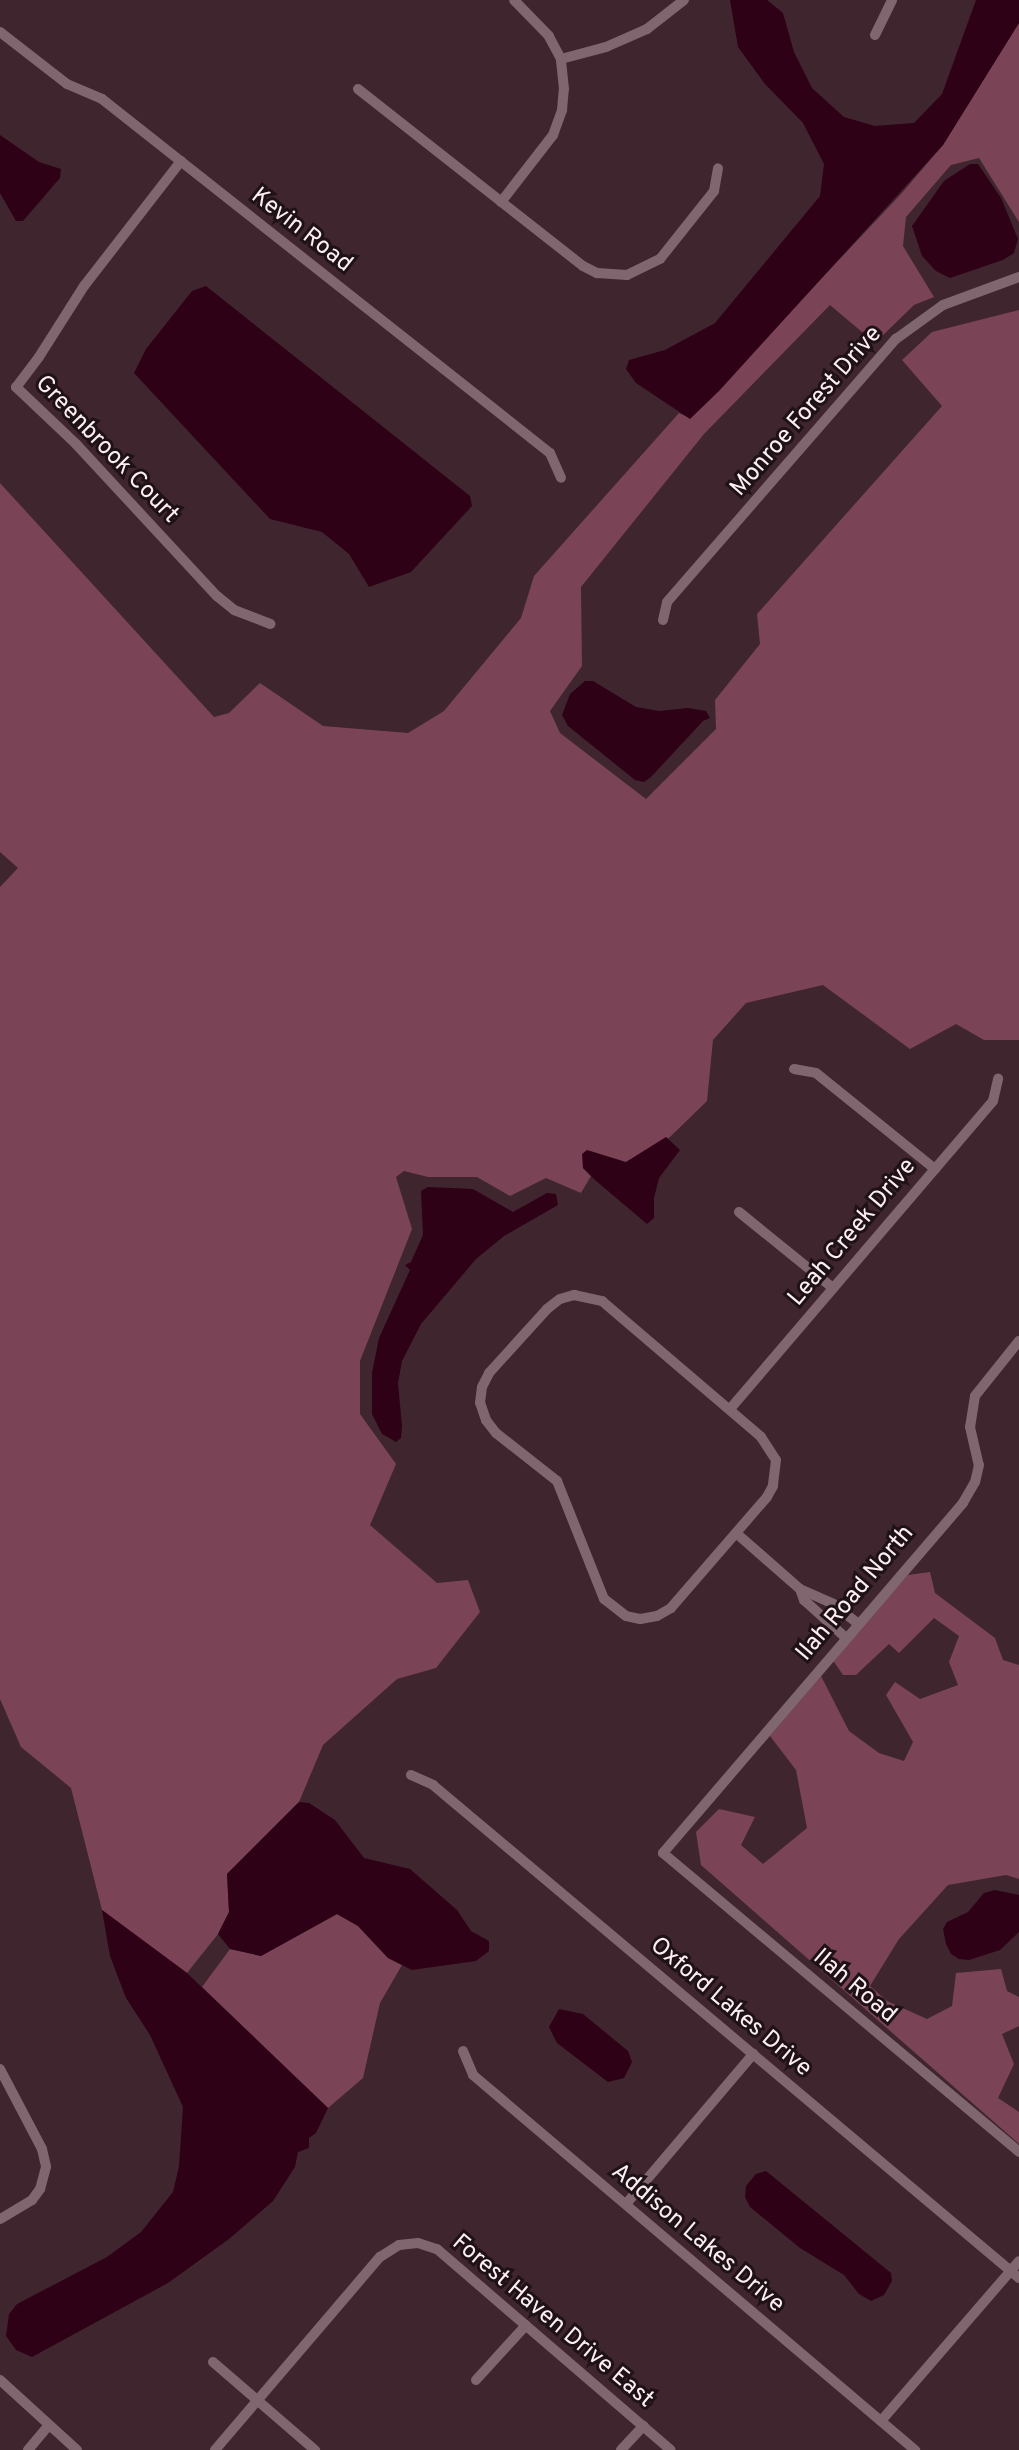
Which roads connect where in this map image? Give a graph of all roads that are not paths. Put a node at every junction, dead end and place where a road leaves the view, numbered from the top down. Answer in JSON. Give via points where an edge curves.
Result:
{"nodes":[{"id":1,"x":514,"y":0,"type":"edge"},
{"id":2,"x":684,"y":0,"type":"edge"},
{"id":3,"x":892,"y":0,"type":"edge"},
{"id":4,"x":0,"y":32,"type":"edge"},
{"id":5,"x":875,"y":35,"type":"dead end"},
{"id":6,"x":561,"y":59,"type":"junction"},
{"id":7,"x":358,"y":89,"type":"dead end"},
{"id":8,"x":181,"y":161,"type":"junction"},
{"id":9,"x":718,"y":168,"type":"dead end"},
{"id":10,"x":501,"y":202,"type":"junction"},
{"id":11,"x":1019,"y":277,"type":"edge"},
{"id":12,"x":561,"y":478,"type":"dead end"},
{"id":13,"x":663,"y":620,"type":"dead end"},
{"id":14,"x":270,"y":624,"type":"dead end"},
{"id":15,"x":794,"y":1069,"type":"dead end"},
{"id":16,"x":998,"y":1079,"type":"dead end"},
{"id":17,"x":935,"y":1169,"type":"junction"},
{"id":18,"x":739,"y":1212,"type":"dead end"},
{"id":19,"x":833,"y":1288,"type":"junction"},
{"id":20,"x":1019,"y":1341,"type":"edge"},
{"id":21,"x":730,"y":1409,"type":"junction"},
{"id":22,"x":736,"y":1533,"type":"junction"},
{"id":23,"x":800,"y":1589,"type":"junction"},
{"id":24,"x":857,"y":1623,"type":"junction"},
{"id":25,"x":845,"y":1637,"type":"junction"},
{"id":26,"x":411,"y":1775,"type":"dead end"},
{"id":27,"x":663,"y":1853,"type":"joint"},
{"id":28,"x":463,"y":2051,"type":"dead end"},
{"id":29,"x":753,"y":2054,"type":"junction"},
{"id":30,"x":0,"y":2069,"type":"edge"},
{"id":31,"x":1019,"y":2152,"type":"edge"},
{"id":32,"x":626,"y":2204,"type":"junction"},
{"id":33,"x":0,"y":2219,"type":"edge"},
{"id":34,"x":1019,"y":2261,"type":"edge"},
{"id":35,"x":1010,"y":2270,"type":"junction"},
{"id":36,"x":1019,"y":2278,"type":"edge"},
{"id":37,"x":526,"y":2325,"type":"junction"},
{"id":38,"x":213,"y":2362,"type":"dead end"},
{"id":39,"x":0,"y":2380,"type":"edge"},
{"id":40,"x":476,"y":2380,"type":"dead end"},
{"id":41,"x":257,"y":2401,"type":"junction"},
{"id":42,"x":881,"y":2421,"type":"junction"},
{"id":43,"x":48,"y":2426,"type":"junction"},
{"id":44,"x":643,"y":2426,"type":"junction"},
{"id":45,"x":28,"y":2450,"type":"edge"},
{"id":46,"x":77,"y":2450,"type":"edge"},
{"id":47,"x":215,"y":2450,"type":"edge"},
{"id":48,"x":315,"y":2450,"type":"edge"},
{"id":49,"x":621,"y":2450,"type":"edge"},
{"id":50,"x":671,"y":2450,"type":"edge"},
{"id":51,"x":915,"y":2450,"type":"edge"}],
"edges":[{"from":1,"to":6,"type":"street","via":[[537,20]]},
{"from":2,"to":6,"type":"street","via":[[647,29]]},
{"from":3,"to":5,"type":"street"},
{"from":4,"to":8,"type":"street","name":"Kevin Road","via":[[67,84],[102,99]]},
{"from":6,"to":10,"type":"street","via":[[562,110],[553,135]]},
{"from":7,"to":10,"type":"street"},
{"from":8,"to":12,"type":"street","name":"Kevin Road","via":[[550,453]]},
{"from":8,"to":14,"type":"street","name":"Greenbrook Court","via":[[84,286],[16,387],[217,596],[234,610]]},
{"from":9,"to":10,"type":"street","via":[[714,191],[660,259],[627,275],[583,266]]},
{"from":11,"to":13,"type":"street","name":"Monroe Forest Drive","via":[[943,305],[896,339],[667,602]]},
{"from":15,"to":17,"type":"street","via":[[816,1073]]},
{"from":16,"to":17,"type":"street","name":"Leah Creek Drive","via":[[993,1101]]},
{"from":17,"to":19,"type":"street","name":"Leah Creek Drive"},
{"from":18,"to":19,"type":"street"},
{"from":19,"to":21,"type":"street","name":"Leah Creek Drive"},
{"from":20,"to":24,"type":"street","name":"Ilah Road North","via":[[975,1396],[970,1427],[978,1449],[975,1482],[963,1503]]},
{"from":21,"to":22,"type":"street","via":[[761,1437],[776,1460],[773,1486]]},
{"from":21,"to":22,"type":"street","via":[[602,1301],[587,1295],[560,1299],[489,1373],[480,1403],[496,1433],[557,1481],[604,1599],[613,1609],[640,1619],[671,1608]]},
{"from":22,"to":23,"type":"street"},
{"from":23,"to":24,"type":"street","via":[[833,1604]]},
{"from":23,"to":25,"type":"street","via":[[804,1600]]},
{"from":24,"to":25,"type":"street","name":"Ilah Road North"},
{"from":25,"to":27,"type":"street","name":"Ilah Road North"},
{"from":26,"to":29,"type":"street","name":"Oxford Lakes Drive","via":[[433,1785]]},
{"from":27,"to":31,"type":"street","name":"Ilah Road"},
{"from":28,"to":32,"type":"street","name":"Addison Lakes Drive","via":[[473,2075]]},
{"from":29,"to":32,"type":"street"},
{"from":29,"to":35,"type":"street","name":"Oxford Lakes Drive"},
{"from":30,"to":33,"type":"street","via":[[42,2149],[44,2179],[32,2200]]},
{"from":32,"to":42,"type":"street","name":"Addison Lakes Drive"},
{"from":34,"to":35,"type":"street"},
{"from":35,"to":36,"type":"street","name":"Oxford Lakes Drive"},
{"from":35,"to":42,"type":"street"},
{"from":37,"to":40,"type":"street"},
{"from":37,"to":41,"type":"street","name":"Forest Haven Drive East","via":[[437,2249],[399,2245],[380,2257]]},
{"from":37,"to":44,"type":"street","name":"Forest Haven Drive East"},
{"from":38,"to":41,"type":"street"},
{"from":39,"to":43,"type":"street"},
{"from":41,"to":47,"type":"street"},
{"from":41,"to":48,"type":"street"},
{"from":42,"to":51,"type":"street","name":"Addison Lakes Drive"},
{"from":43,"to":45,"type":"street"},
{"from":43,"to":46,"type":"street"},
{"from":44,"to":49,"type":"street"},
{"from":44,"to":50,"type":"street","name":"Forest Haven Drive East"}]}
